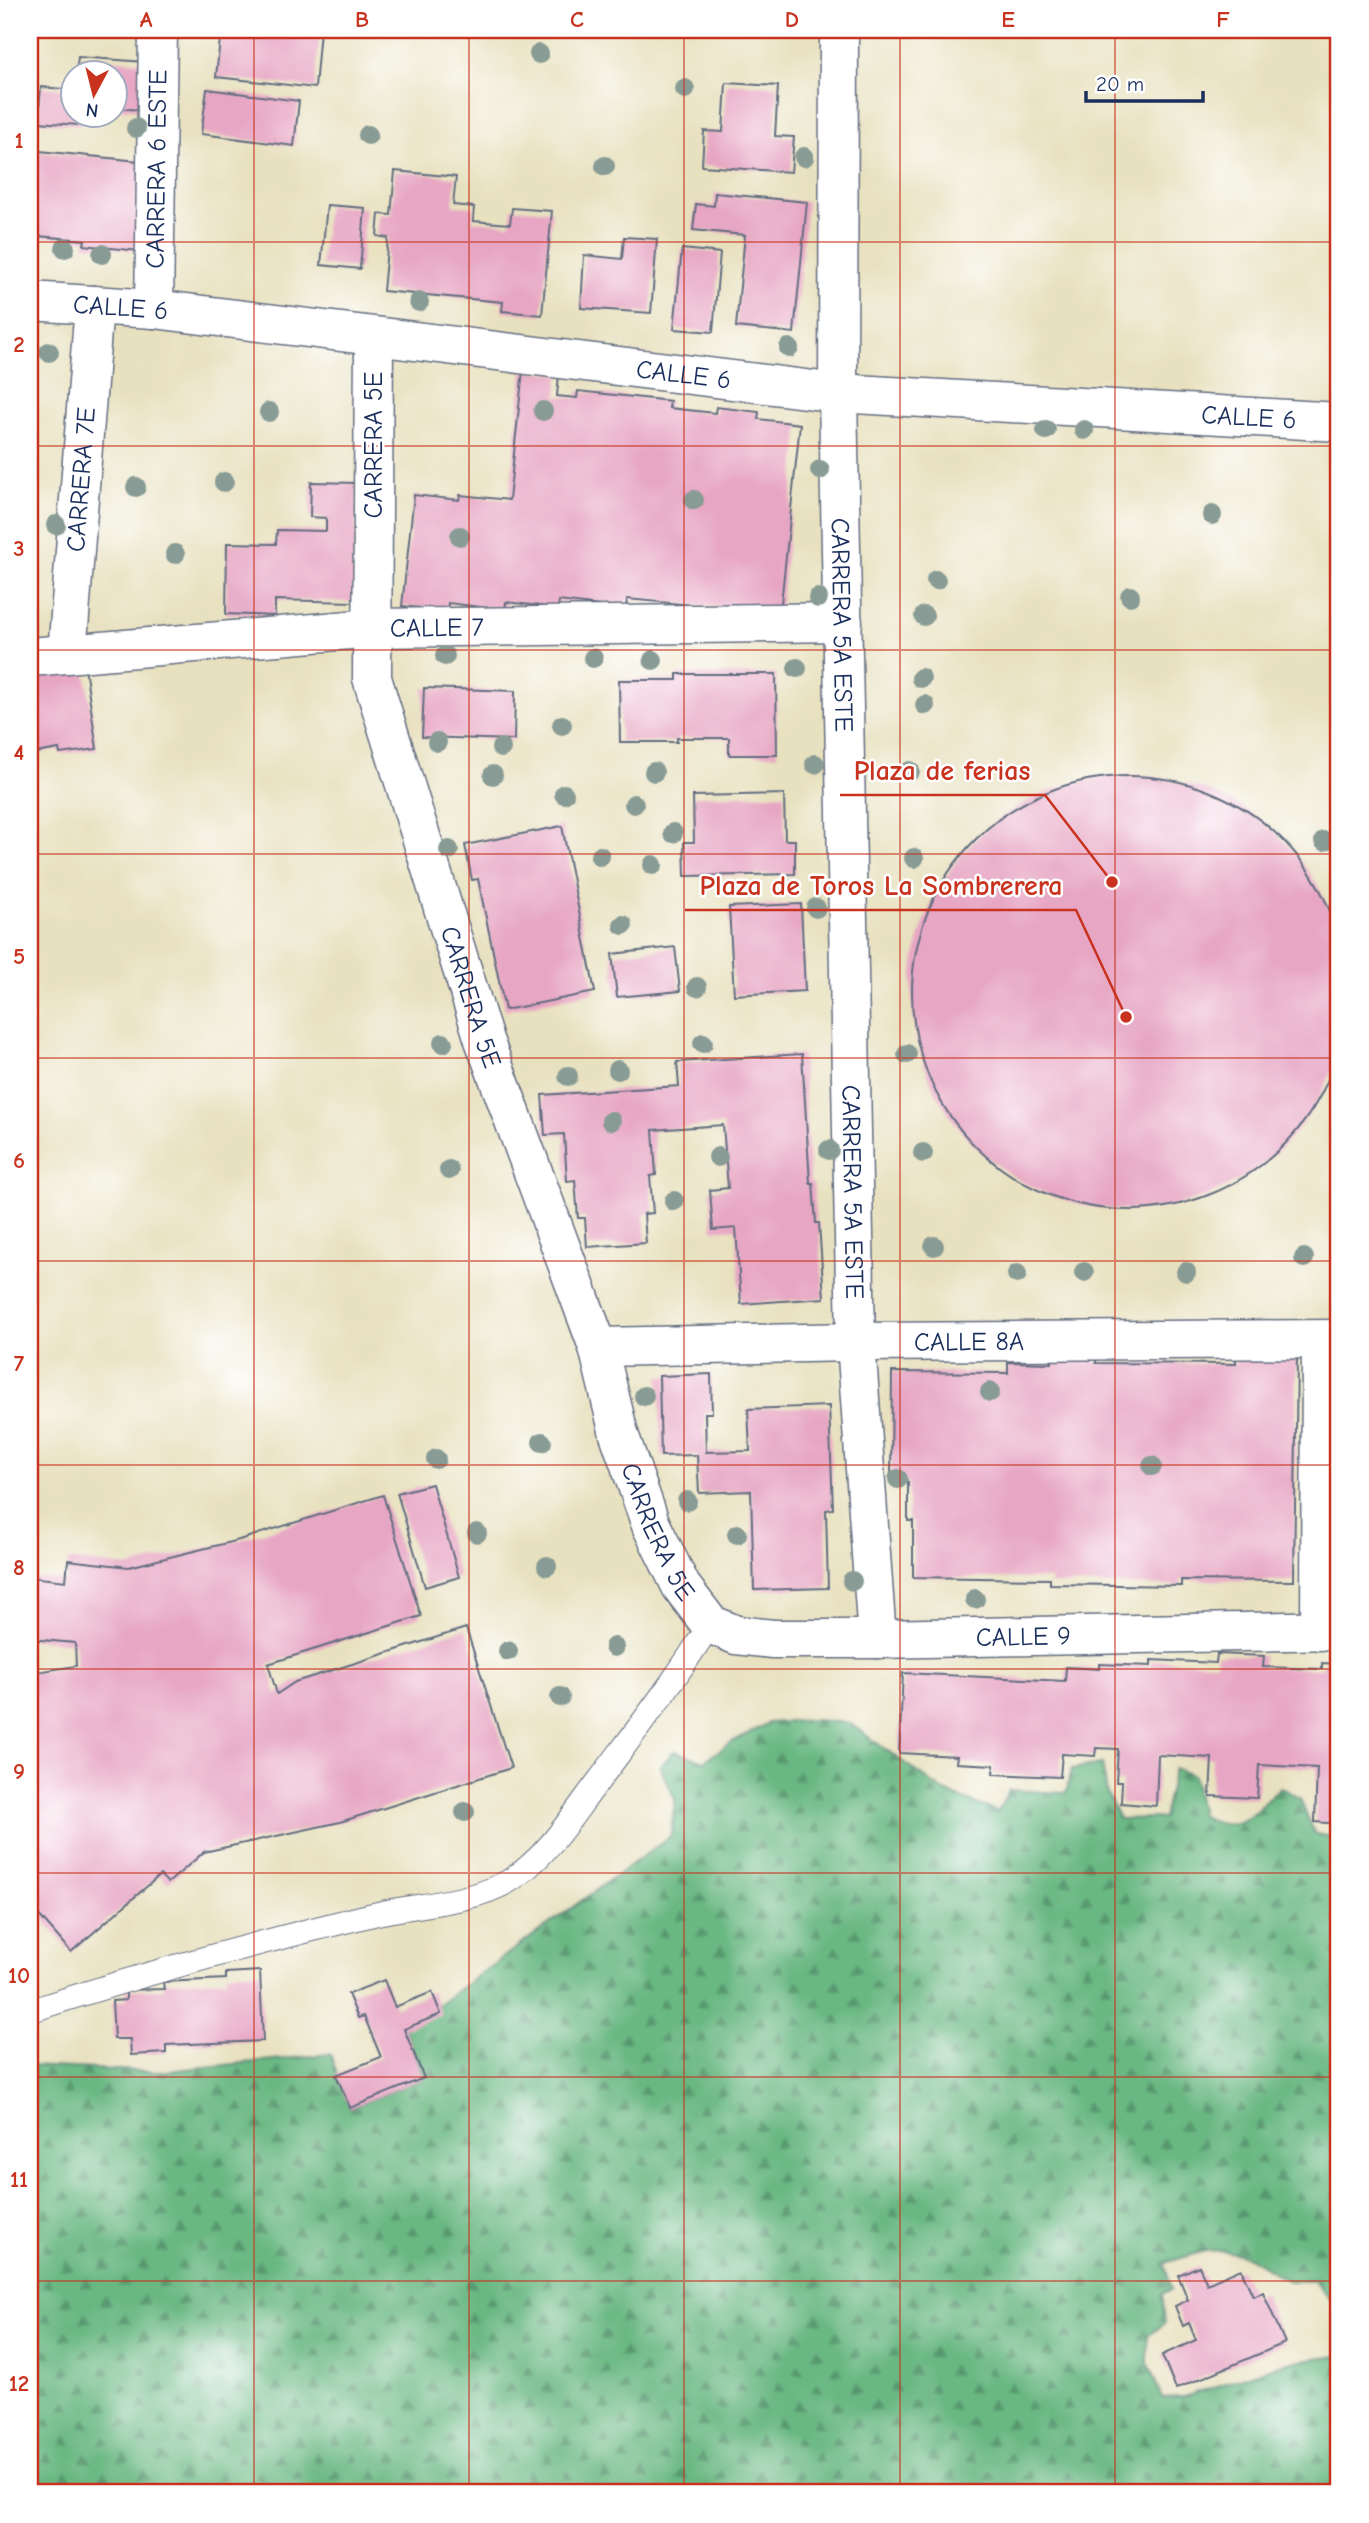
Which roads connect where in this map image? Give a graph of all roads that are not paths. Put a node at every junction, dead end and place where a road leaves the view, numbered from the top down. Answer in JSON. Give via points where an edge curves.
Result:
{"nodes":[{"id":1,"x":158,"y":30,"type":"edge"},
{"id":2,"x":839,"y":30,"type":"edge"},
{"id":3,"x":30,"y":301,"type":"edge"},
{"id":4,"x":94,"y":305,"type":"junction"},
{"id":5,"x":154,"y":309,"type":"junction"},
{"id":6,"x":374,"y":338,"type":"junction"},
{"id":7,"x":838,"y":393,"type":"junction"},
{"id":8,"x":1339,"y":422,"type":"edge"},
{"id":9,"x":843,"y":622,"type":"junction"},
{"id":10,"x":373,"y":628,"type":"junction"},
{"id":11,"x":67,"y":654,"type":"junction"},
{"id":12,"x":30,"y":657,"type":"edge"},
{"id":13,"x":1330,"y":1339,"type":"edge"},
{"id":14,"x":856,"y":1342,"type":"junction"},
{"id":15,"x":598,"y":1348,"type":"junction"},
{"id":16,"x":710,"y":1624,"type":"junction"},
{"id":17,"x":1329,"y":1630,"type":"edge"},
{"id":18,"x":877,"y":1639,"type":"junction"},
{"id":19,"x":30,"y":2011,"type":"edge"}],
"edges":[{"from":1,"to":5,"type":"street","name":"CARRERA 6 ESTE"},
{"from":2,"to":7,"type":"street","name":"CARRERA 5A ESTE"},
{"from":3,"to":4,"type":"street","name":"CALLE 6"},
{"from":4,"to":5,"type":"street","name":"CALLE 6"},
{"from":4,"to":11,"type":"street","name":"CARRERA 7E"},
{"from":5,"to":6,"type":"street","name":"CALLE 6"},
{"from":6,"to":7,"type":"street","name":"CALLE 6"},
{"from":6,"to":10,"type":"street","name":"CARRERA 5E"},
{"from":7,"to":8,"type":"street","name":"CALLE 6"},
{"from":7,"to":9,"type":"street","name":"CARRERA 5A ESTE"},
{"from":9,"to":10,"type":"street","name":"CALLE 7"},
{"from":9,"to":14,"type":"street","name":"CARRERA 5A ESTE"},
{"from":10,"to":11,"type":"street","name":"CALLE 7"},
{"from":10,"to":15,"type":"street","name":"CARRERA 5E","via":[[372,678],[484,1040]]},
{"from":11,"to":12,"type":"street","name":"CALLE 7"},
{"from":13,"to":14,"type":"street","name":"CALLE 8A"},
{"from":13,"to":17,"type":"street"},
{"from":14,"to":15,"type":"street","name":"CALLE 8A"},
{"from":14,"to":18,"type":"street","name":"CARRERA 5A ESTE"},
{"from":15,"to":16,"type":"street","name":"CARRERA 5E","via":[[619,1434],[651,1525],[681,1586]]},
{"from":16,"to":18,"type":"street","name":"CALLE 9","via":[[736,1635],[773,1639]]},
{"from":16,"to":19,"type":"lane","via":[[684,1667],[573,1814],[534,1862],[507,1882],[466,1897],[374,1914],[118,1982]]},
{"from":17,"to":18,"type":"street","name":"CALLE 9"}]}
